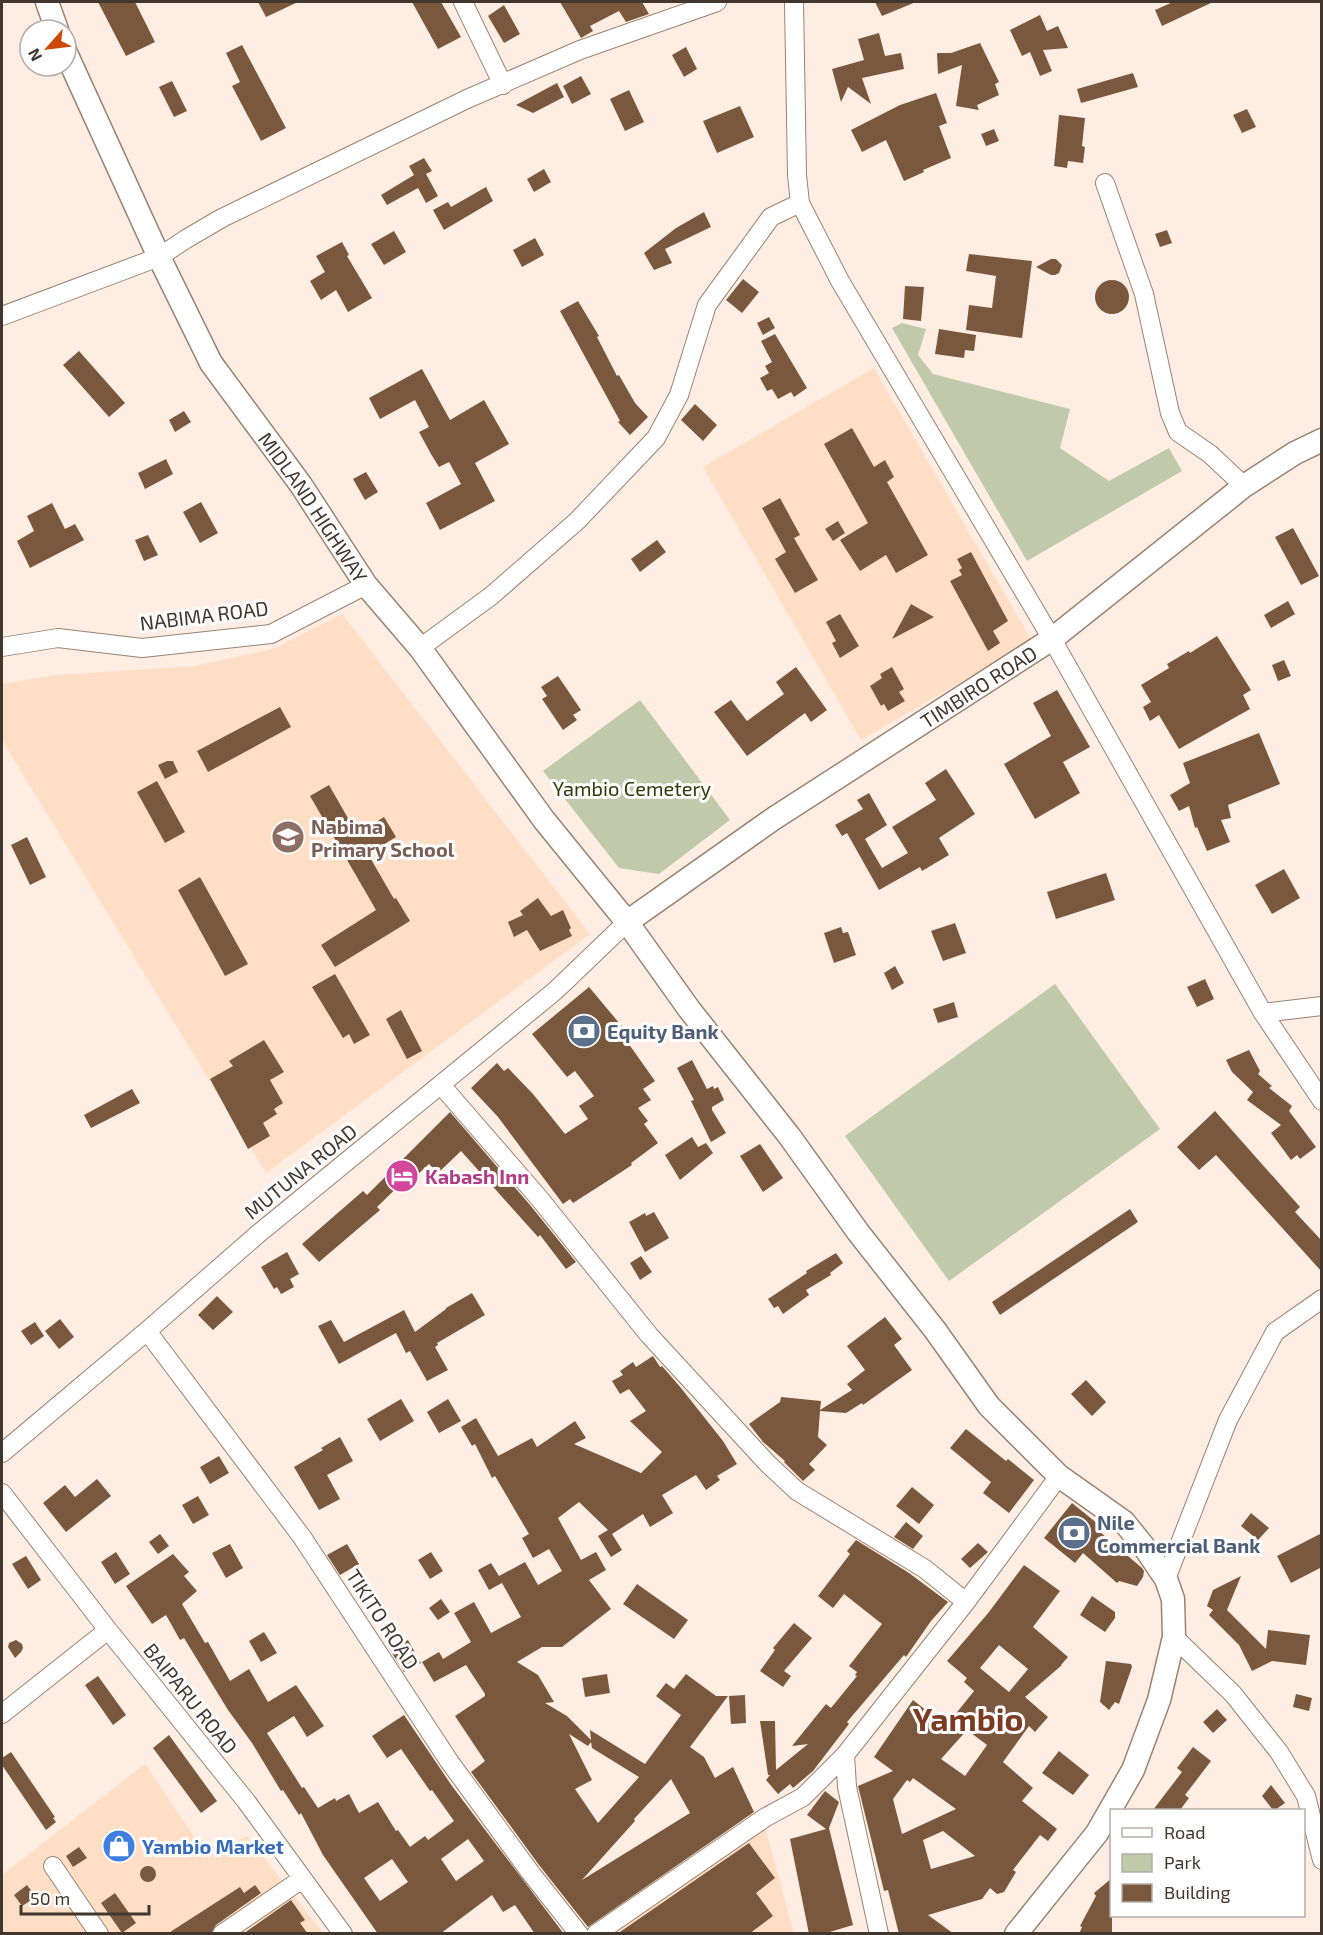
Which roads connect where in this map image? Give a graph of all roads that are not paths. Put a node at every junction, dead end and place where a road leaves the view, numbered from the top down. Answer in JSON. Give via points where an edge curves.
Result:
{"nodes":[{"id":1,"x":47,"y":2,"type":"edge"},
{"id":2,"x":463,"y":2,"type":"edge"},
{"id":3,"x":717,"y":2,"type":"edge"},
{"id":4,"x":794,"y":2,"type":"edge"},
{"id":5,"x":53,"y":18,"type":"edge"},
{"id":6,"x":77,"y":78,"type":"edge"},
{"id":7,"x":503,"y":85,"type":"junction"},
{"id":8,"x":1105,"y":183,"type":"dead end"},
{"id":9,"x":800,"y":203,"type":"junction"},
{"id":10,"x":159,"y":257,"type":"junction"},
{"id":11,"x":2,"y":316,"type":"edge"},
{"id":12,"x":1322,"y":440,"type":"edge"},
{"id":13,"x":1244,"y":486,"type":"junction"},
{"id":14,"x":366,"y":585,"type":"junction"},
{"id":15,"x":1052,"y":639,"type":"junction"},
{"id":16,"x":2,"y":647,"type":"edge"},
{"id":17,"x":420,"y":648,"type":"junction"},
{"id":18,"x":627,"y":922,"type":"junction"},
{"id":19,"x":1322,"y":1006,"type":"edge"},
{"id":20,"x":1263,"y":1013,"type":"junction"},
{"id":21,"x":441,"y":1085,"type":"junction"},
{"id":22,"x":1322,"y":1101,"type":"edge"},
{"id":23,"x":1322,"y":1299,"type":"edge"},
{"id":24,"x":147,"y":1331,"type":"junction"},
{"id":25,"x":2,"y":1453,"type":"edge"},
{"id":26,"x":1059,"y":1476,"type":"junction"},
{"id":27,"x":2,"y":1492,"type":"edge"},
{"id":28,"x":1166,"y":1580,"type":"junction"},
{"id":29,"x":966,"y":1602,"type":"junction"},
{"id":30,"x":108,"y":1630,"type":"junction"},
{"id":31,"x":1174,"y":1637,"type":"junction"},
{"id":32,"x":2,"y":1714,"type":"edge"},
{"id":33,"x":845,"y":1755,"type":"junction"},
{"id":34,"x":1111,"y":1809,"type":"edge"},
{"id":35,"x":1110,"y":1810,"type":"edge"},
{"id":36,"x":1322,"y":1860,"type":"edge"},
{"id":37,"x":53,"y":1866,"type":"dead end"},
{"id":38,"x":302,"y":1879,"type":"junction"},
{"id":39,"x":575,"y":1932,"type":"edge"},
{"id":40,"x":99,"y":1934,"type":"edge"},
{"id":41,"x":222,"y":1934,"type":"edge"},
{"id":42,"x":343,"y":1934,"type":"edge"},
{"id":43,"x":596,"y":1934,"type":"edge"},
{"id":44,"x":879,"y":1934,"type":"edge"},
{"id":45,"x":1016,"y":1934,"type":"edge"}],
"edges":[{"from":1,"to":5,"type":"main road"},
{"from":2,"to":7,"type":"street"},
{"from":3,"to":7,"type":"street","via":[[580,50]]},
{"from":4,"to":9,"type":"street"},
{"from":6,"to":10,"type":"main road","name":"MIDLAND HIGHWAY"},
{"from":7,"to":10,"type":"street","via":[[222,218]]},
{"from":8,"to":13,"type":"street","via":[[1144,294],[1170,413],[1178,432],[1210,454]]},
{"from":9,"to":15,"type":"street","via":[[840,281]]},
{"from":9,"to":17,"type":"street","via":[[771,217],[707,305],[679,395],[656,438],[577,520],[490,596]]},
{"from":10,"to":11,"type":"street"},
{"from":10,"to":14,"type":"main road","name":"MIDLAND HIGHWAY","via":[[211,363],[301,484]]},
{"from":12,"to":13,"type":"main road","name":"TIMBIRO ROAD"},
{"from":13,"to":15,"type":"main road","name":"TIMBIRO ROAD"},
{"from":14,"to":16,"type":"street","name":"NABIMA ROAD","via":[[271,634],[142,648],[58,638]]},
{"from":14,"to":17,"type":"main road","name":"MIDLAND HIGHWAY"},
{"from":15,"to":18,"type":"main road","name":"TIMBIRO ROAD","via":[[773,819]]},
{"from":15,"to":20,"type":"street"},
{"from":17,"to":18,"type":"main road","name":"MIDLAND HIGHWAY","via":[[544,820]]},
{"from":18,"to":21,"type":"street","name":"MUTUNA ROAD","via":[[555,992]]},
{"from":18,"to":26,"type":"main road","name":"MIDLAND HIGHWAY","via":[[689,1010],[790,1137],[989,1406]]},
{"from":19,"to":20,"type":"street"},
{"from":20,"to":22,"type":"street"},
{"from":21,"to":24,"type":"street","name":"MUTUNA ROAD","via":[[258,1234]]},
{"from":21,"to":29,"type":"street","via":[[649,1335],[767,1463],[797,1491],[925,1569]]},
{"from":23,"to":28,"type":"street","via":[[1275,1332],[1228,1420]]},
{"from":24,"to":25,"type":"street","name":"MUTUNA ROAD"},
{"from":24,"to":39,"type":"street","name":"TIKITO ROAD","via":[[302,1537],[449,1761]]},
{"from":26,"to":28,"type":"main road","name":"MIDLAND HIGHWAY","via":[[1124,1522]]},
{"from":26,"to":29,"type":"street"},
{"from":27,"to":30,"type":"street","name":"BAIPARU ROAD"},
{"from":28,"to":31,"type":"main road","name":"MIDLAND HIGHWAY","via":[[1173,1599]]},
{"from":29,"to":33,"type":"street"},
{"from":30,"to":32,"type":"street"},
{"from":30,"to":38,"type":"street","name":"BAIPARU ROAD","via":[[246,1801]]},
{"from":31,"to":34,"type":"main road","name":"MIDLAND HIGHWAY","via":[[1159,1700],[1133,1770]]},
{"from":31,"to":36,"type":"street","via":[[1233,1694],[1279,1752],[1306,1796]]},
{"from":33,"to":43,"type":"street","via":[[803,1797],[766,1817]]},
{"from":33,"to":44,"type":"street","via":[[847,1787]]},
{"from":35,"to":45,"type":"main road","name":"MIDLAND HIGHWAY","via":[[1097,1833]]},
{"from":37,"to":40,"type":"street"},
{"from":38,"to":41,"type":"street"},
{"from":38,"to":42,"type":"street","name":"BAIPARU ROAD"}]}
